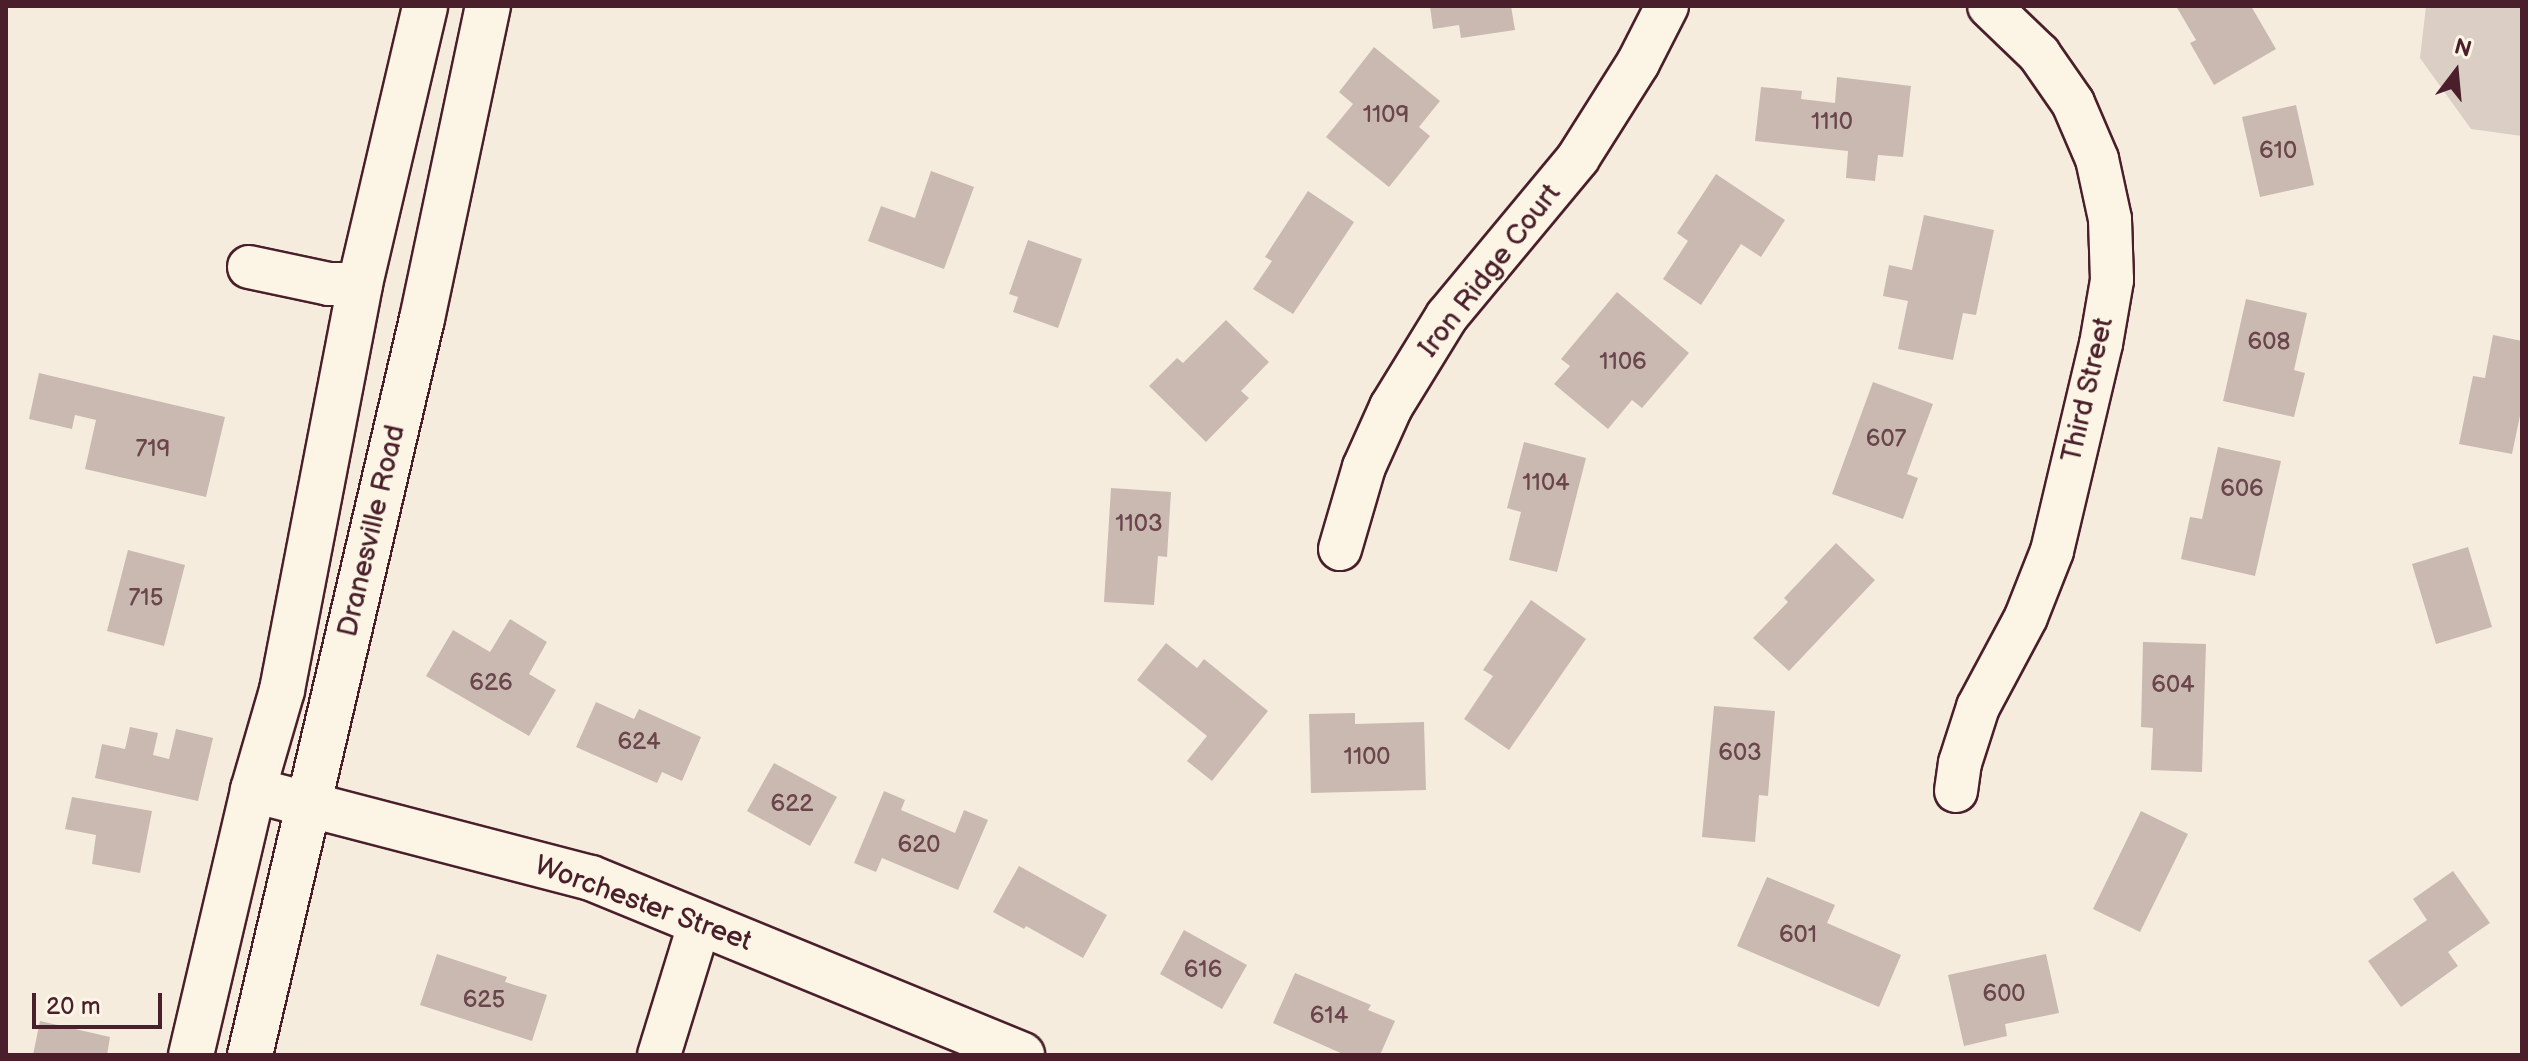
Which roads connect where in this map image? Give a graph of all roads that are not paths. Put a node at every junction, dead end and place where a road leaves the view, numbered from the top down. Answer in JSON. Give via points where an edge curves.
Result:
{"nodes":[{"id":1,"x":425,"y":6,"type":"edge"},
{"id":2,"x":488,"y":6,"type":"edge"},
{"id":3,"x":1667,"y":6,"type":"edge"},
{"id":4,"x":1989,"y":6,"type":"edge"},
{"id":5,"x":249,"y":267,"type":"dead end"},
{"id":6,"x":360,"y":284,"type":"junction"},
{"id":7,"x":1340,"y":549,"type":"dead end"},
{"id":8,"x":253,"y":790,"type":"junction"},
{"id":9,"x":1956,"y":791,"type":"dead end"},
{"id":10,"x":308,"y":804,"type":"junction"},
{"id":11,"x":700,"y":922,"type":"junction"},
{"id":12,"x":191,"y":1055,"type":"edge"},
{"id":13,"x":250,"y":1055,"type":"edge"},
{"id":14,"x":659,"y":1055,"type":"edge"},
{"id":15,"x":1022,"y":1055,"type":"edge"}],
"edges":[{"from":1,"to":6,"type":"main road","name":"Dranesville Road"},
{"from":2,"to":10,"type":"main road","name":"Dranesville Road","via":[[422,319]]},
{"from":3,"to":7,"type":"street","name":"Iron Ridge Court","via":[[1578,158],[1447,316],[1391,407],[1364,467]]},
{"from":4,"to":9,"type":"street","name":"Third Street","via":[[2039,54],[2073,103],[2104,189],[2112,280],[2052,551],[2026,617],[1978,707]]},
{"from":5,"to":6,"type":"street","via":[[329,284]]},
{"from":6,"to":8,"type":"main road","name":"Dranesville Road","via":[[282,690]]},
{"from":8,"to":10,"type":"main road","name":"Worchester Street"},
{"from":8,"to":12,"type":"main road","name":"Dranesville Road"},
{"from":10,"to":11,"type":"main road","name":"Worchester Street","via":[[591,878]]},
{"from":10,"to":13,"type":"main road","name":"Dranesville Road"},
{"from":11,"to":14,"type":"street"},
{"from":11,"to":15,"type":"main road","name":"Worchester Street"}]}
